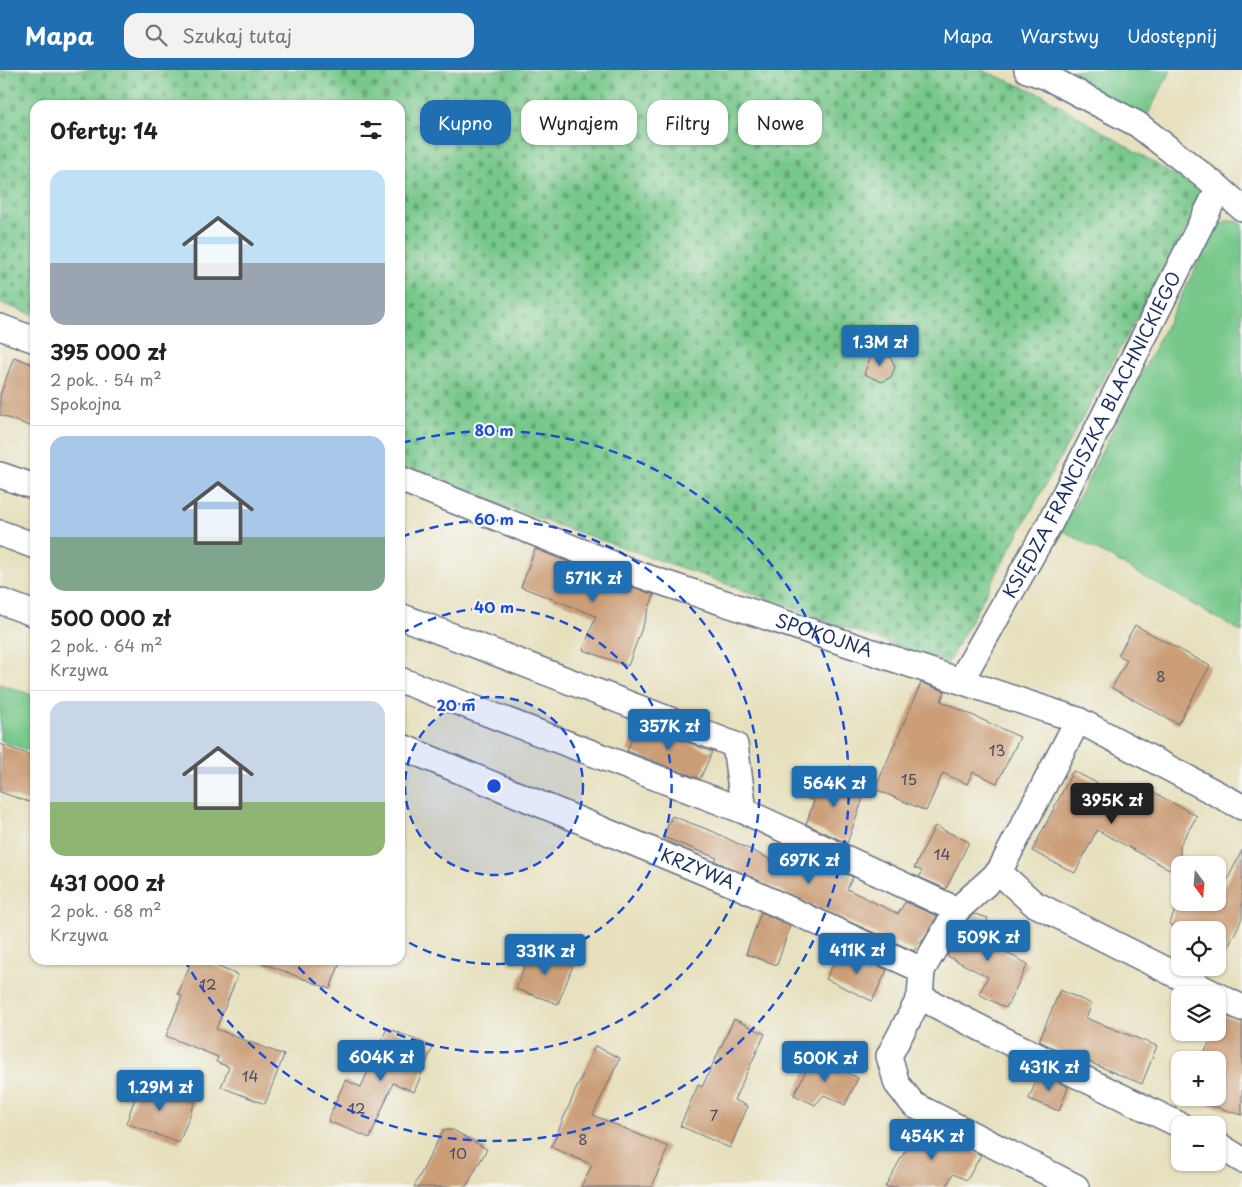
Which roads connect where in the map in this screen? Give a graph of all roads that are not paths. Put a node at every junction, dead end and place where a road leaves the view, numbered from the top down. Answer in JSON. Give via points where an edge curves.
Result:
{"nodes":[{"id":1,"x":1041,"y":72,"type":"edge"},
{"id":2,"x":1220,"y":188,"type":"junction"},
{"id":3,"x":1242,"y":208,"type":"edge"},
{"id":4,"x":0,"y":327,"type":"edge"},
{"id":5,"x":30,"y":338,"type":"edge"},
{"id":6,"x":0,"y":474,"type":"edge"},
{"id":7,"x":405,"y":481,"type":"edge"},
{"id":8,"x":30,"y":485,"type":"edge"},
{"id":9,"x":0,"y":533,"type":"edge"},
{"id":10,"x":30,"y":544,"type":"edge"},
{"id":11,"x":0,"y":601,"type":"edge"},
{"id":12,"x":30,"y":612,"type":"edge"},
{"id":13,"x":405,"y":618,"type":"edge"},
{"id":14,"x":961,"y":680,"type":"junction"},
{"id":15,"x":405,"y":682,"type":"edge"},
{"id":16,"x":1078,"y":720,"type":"junction"},
{"id":17,"x":405,"y":748,"type":"edge"},
{"id":18,"x":1242,"y":807,"type":"edge"},
{"id":19,"x":744,"y":811,"type":"junction"},
{"id":20,"x":999,"y":872,"type":"junction"},
{"id":21,"x":957,"y":910,"type":"junction"},
{"id":22,"x":922,"y":970,"type":"junction"},
{"id":23,"x":1199,"y":986,"type":"edge"},
{"id":24,"x":920,"y":997,"type":"junction"},
{"id":25,"x":1226,"y":1000,"type":"edge"},
{"id":26,"x":1242,"y":1008,"type":"edge"},
{"id":27,"x":1171,"y":1121,"type":"edge"},
{"id":28,"x":1226,"y":1150,"type":"edge"},
{"id":29,"x":1242,"y":1160,"type":"edge"},
{"id":30,"x":1076,"y":1187,"type":"edge"}],
"edges":[{"from":1,"to":2,"type":"street","via":[[1137,124]]},
{"from":2,"to":3,"type":"street"},
{"from":2,"to":14,"type":"street","name":"KSIĘDZA FRANCISZKA BLACHNICKIEGO","via":[[1050,523]]},
{"from":4,"to":5,"type":"street"},
{"from":6,"to":8,"type":"street"},
{"from":7,"to":14,"type":"street","name":"SPOKOJNA","via":[[640,575]]},
{"from":9,"to":10,"type":"street"},
{"from":11,"to":12,"type":"street"},
{"from":13,"to":19,"type":"street","via":[[735,746]]},
{"from":14,"to":16,"type":"street","name":"SPOKOJNA"},
{"from":15,"to":19,"type":"street"},
{"from":16,"to":18,"type":"street","name":"SPOKOJNA"},
{"from":16,"to":20,"type":"street"},
{"from":17,"to":22,"type":"street","name":"KRZYWA","via":[[738,886]]},
{"from":19,"to":21,"type":"street"},
{"from":20,"to":21,"type":"street"},
{"from":20,"to":23,"type":"street","via":[[1034,903]]},
{"from":21,"to":22,"type":"street"},
{"from":22,"to":24,"type":"street"},
{"from":24,"to":27,"type":"street"},
{"from":24,"to":30,"type":"street","via":[[889,1056],[898,1084],[914,1105]]},
{"from":25,"to":26,"type":"street"},
{"from":28,"to":29,"type":"street"}]}
